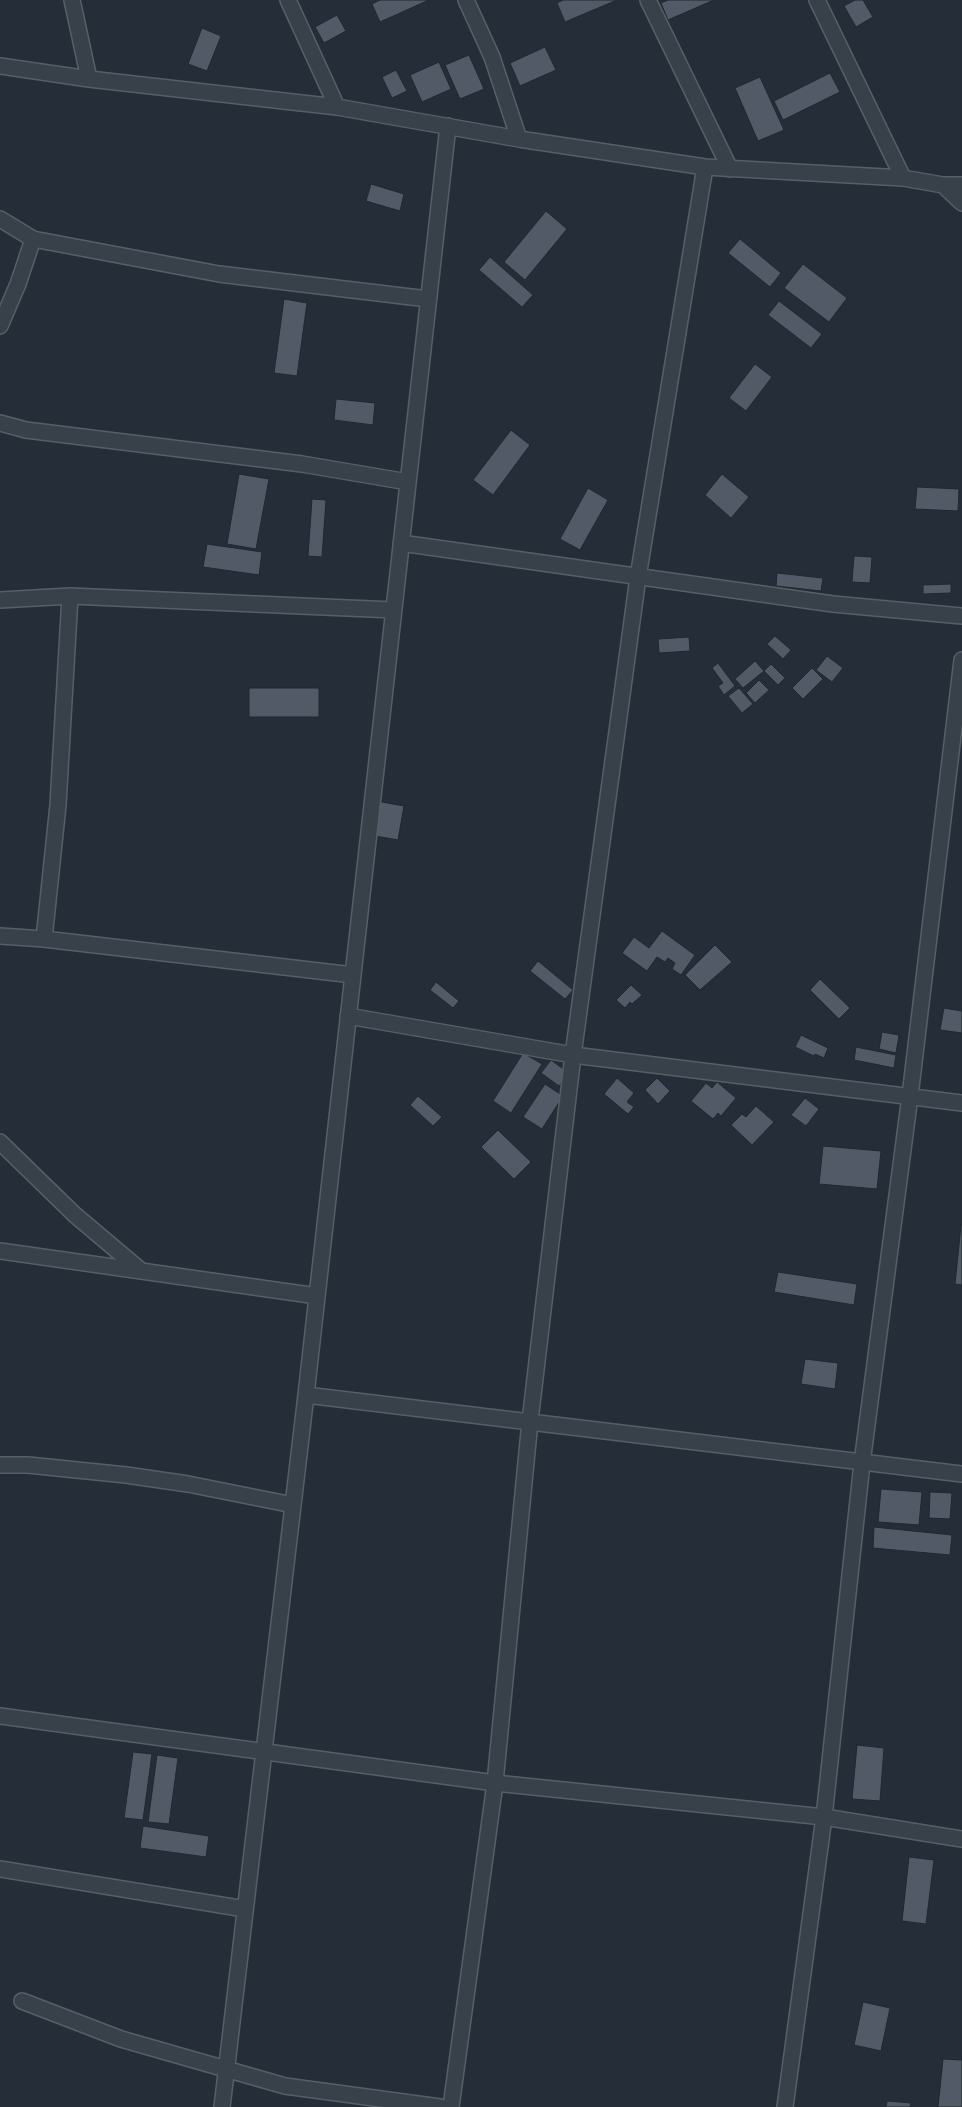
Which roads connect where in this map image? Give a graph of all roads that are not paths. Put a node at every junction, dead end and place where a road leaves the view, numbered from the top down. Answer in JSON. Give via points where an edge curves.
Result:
{"nodes":[{"id":1,"x":72,"y":0,"type":"edge"},
{"id":2,"x":288,"y":0,"type":"edge"},
{"id":3,"x":466,"y":0,"type":"edge"},
{"id":4,"x":648,"y":0,"type":"edge"},
{"id":5,"x":817,"y":0,"type":"edge"},
{"id":6,"x":0,"y":66,"type":"edge"},
{"id":7,"x":89,"y":79,"type":"junction"},
{"id":8,"x":337,"y":107,"type":"junction"},
{"id":9,"x":448,"y":126,"type":"junction"},
{"id":10,"x":519,"y":139,"type":"junction"},
{"id":11,"x":705,"y":166,"type":"junction"},
{"id":12,"x":730,"y":169,"type":"junction"},
{"id":13,"x":903,"y":178,"type":"junction"},
{"id":14,"x":943,"y":185,"type":"junction"},
{"id":15,"x":962,"y":185,"type":"edge"},
{"id":16,"x":962,"y":203,"type":"edge"},
{"id":17,"x":0,"y":219,"type":"edge"},
{"id":18,"x":33,"y":239,"type":"junction"},
{"id":19,"x":428,"y":299,"type":"junction"},
{"id":20,"x":0,"y":326,"type":"edge"},
{"id":21,"x":0,"y":423,"type":"edge"},
{"id":22,"x":408,"y":482,"type":"junction"},
{"id":23,"x":401,"y":543,"type":"junction"},
{"id":24,"x":638,"y":577,"type":"junction"},
{"id":25,"x":70,"y":596,"type":"junction"},
{"id":26,"x":0,"y":600,"type":"edge"},
{"id":27,"x":394,"y":610,"type":"junction"},
{"id":28,"x":962,"y":616,"type":"edge"},
{"id":29,"x":962,"y":660,"type":"edge"},
{"id":30,"x":0,"y":936,"type":"edge"},
{"id":31,"x":44,"y":939,"type":"junction"},
{"id":32,"x":353,"y":975,"type":"junction"},
{"id":33,"x":348,"y":1016,"type":"junction"},
{"id":34,"x":573,"y":1055,"type":"junction"},
{"id":35,"x":910,"y":1096,"type":"junction"},
{"id":36,"x":962,"y":1103,"type":"edge"},
{"id":37,"x":0,"y":1142,"type":"edge"},
{"id":38,"x":0,"y":1251,"type":"edge"},
{"id":39,"x":139,"y":1269,"type":"junction"},
{"id":40,"x":317,"y":1296,"type":"junction"},
{"id":41,"x":306,"y":1395,"type":"junction"},
{"id":42,"x":530,"y":1421,"type":"junction"},
{"id":43,"x":862,"y":1463,"type":"junction"},
{"id":44,"x":0,"y":1465,"type":"edge"},
{"id":45,"x":962,"y":1474,"type":"edge"},
{"id":46,"x":293,"y":1505,"type":"junction"},
{"id":47,"x":0,"y":1716,"type":"edge"},
{"id":48,"x":264,"y":1750,"type":"junction"},
{"id":49,"x":495,"y":1783,"type":"junction"},
{"id":50,"x":824,"y":1817,"type":"junction"},
{"id":51,"x":962,"y":1839,"type":"edge"},
{"id":52,"x":0,"y":1868,"type":"edge"},
{"id":53,"x":245,"y":1909,"type":"junction"},
{"id":54,"x":22,"y":2001,"type":"dead end"},
{"id":55,"x":226,"y":2070,"type":"junction"},
{"id":56,"x":222,"y":2107,"type":"edge"},
{"id":57,"x":440,"y":2107,"type":"edge"},
{"id":58,"x":451,"y":2107,"type":"edge"},
{"id":59,"x":785,"y":2107,"type":"edge"}],
"edges":[{"from":1,"to":7,"type":"street"},
{"from":2,"to":8,"type":"street"},
{"from":3,"to":10,"type":"street","via":[[492,57]]},
{"from":4,"to":12,"type":"street"},
{"from":5,"to":13,"type":"street"},
{"from":6,"to":7,"type":"street"},
{"from":7,"to":8,"type":"street"},
{"from":8,"to":9,"type":"street"},
{"from":9,"to":10,"type":"street"},
{"from":9,"to":19,"type":"street"},
{"from":10,"to":11,"type":"street"},
{"from":11,"to":12,"type":"street"},
{"from":11,"to":24,"type":"street"},
{"from":12,"to":13,"type":"street"},
{"from":13,"to":14,"type":"street"},
{"from":14,"to":15,"type":"street"},
{"from":14,"to":16,"type":"street"},
{"from":17,"to":18,"type":"street"},
{"from":18,"to":19,"type":"street","via":[[219,274]]},
{"from":18,"to":20,"type":"street"},
{"from":19,"to":22,"type":"street"},
{"from":21,"to":22,"type":"street","via":[[26,430],[302,464]]},
{"from":22,"to":23,"type":"street"},
{"from":23,"to":24,"type":"street"},
{"from":23,"to":27,"type":"street"},
{"from":24,"to":28,"type":"street","via":[[833,604]]},
{"from":24,"to":34,"type":"street"},
{"from":25,"to":26,"type":"street"},
{"from":25,"to":27,"type":"street"},
{"from":25,"to":31,"type":"street","via":[[58,805]]},
{"from":27,"to":32,"type":"street"},
{"from":29,"to":35,"type":"street"},
{"from":30,"to":31,"type":"street"},
{"from":31,"to":32,"type":"street"},
{"from":32,"to":33,"type":"street"},
{"from":33,"to":34,"type":"street"},
{"from":33,"to":40,"type":"street"},
{"from":34,"to":35,"type":"street"},
{"from":34,"to":42,"type":"street"},
{"from":35,"to":36,"type":"street"},
{"from":35,"to":43,"type":"street"},
{"from":37,"to":39,"type":"street","via":[[75,1215]]},
{"from":38,"to":39,"type":"street"},
{"from":39,"to":40,"type":"street"},
{"from":40,"to":41,"type":"street"},
{"from":41,"to":42,"type":"street"},
{"from":41,"to":46,"type":"street"},
{"from":42,"to":43,"type":"street"},
{"from":42,"to":49,"type":"street"},
{"from":43,"to":45,"type":"street"},
{"from":43,"to":50,"type":"street"},
{"from":44,"to":46,"type":"street","via":[[126,1474]]},
{"from":46,"to":48,"type":"street"},
{"from":47,"to":48,"type":"street"},
{"from":48,"to":49,"type":"street"},
{"from":48,"to":53,"type":"street"},
{"from":49,"to":50,"type":"street"},
{"from":49,"to":58,"type":"street"},
{"from":50,"to":51,"type":"street"},
{"from":50,"to":59,"type":"street"},
{"from":52,"to":53,"type":"street"},
{"from":53,"to":55,"type":"street"},
{"from":54,"to":55,"type":"street","via":[[121,2039]]},
{"from":55,"to":56,"type":"street"},
{"from":55,"to":57,"type":"street","via":[[285,2086]]}]}
